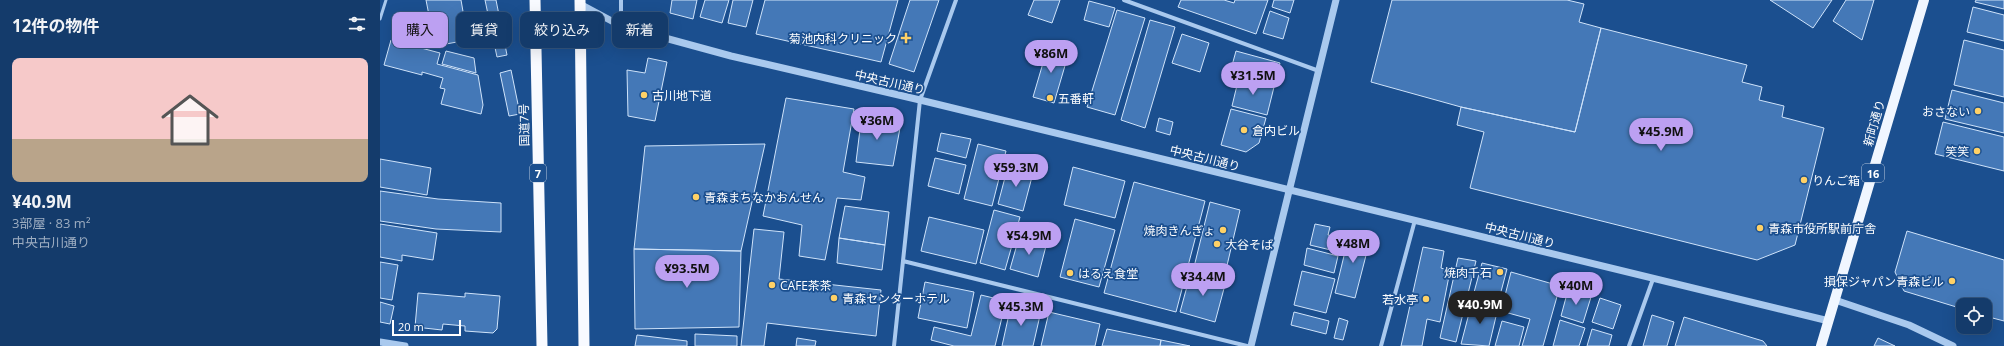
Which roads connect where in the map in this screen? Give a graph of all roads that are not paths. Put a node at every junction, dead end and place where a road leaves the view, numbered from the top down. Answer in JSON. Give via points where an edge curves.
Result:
{"nodes":[{"id":1,"x":386,"y":0,"type":"edge"},
{"id":2,"x":535,"y":0,"type":"edge"},
{"id":3,"x":621,"y":0,"type":"edge"},
{"id":4,"x":956,"y":0,"type":"edge"},
{"id":5,"x":1124,"y":0,"type":"edge"},
{"id":6,"x":1336,"y":0,"type":"edge"},
{"id":7,"x":1924,"y":0,"type":"edge"},
{"id":8,"x":578,"y":1,"type":"edge"},
{"id":9,"x":621,"y":12,"type":"edge"},
{"id":10,"x":380,"y":19,"type":"edge"},
{"id":11,"x":612,"y":21,"type":"edge"},
{"id":12,"x":668,"y":39,"type":"edge"},
{"id":13,"x":1319,"y":71,"type":"junction"},
{"id":14,"x":920,"y":100,"type":"junction"},
{"id":15,"x":1289,"y":189,"type":"junction"},
{"id":16,"x":1415,"y":220,"type":"junction"},
{"id":17,"x":903,"y":261,"type":"junction"},
{"id":18,"x":1653,"y":279,"type":"junction"},
{"id":19,"x":1835,"y":300,"type":"junction"},
{"id":20,"x":1829,"y":321,"type":"junction"},
{"id":21,"x":380,"y":342,"type":"edge"},
{"id":22,"x":405,"y":346,"type":"edge"},
{"id":23,"x":542,"y":346,"type":"edge"},
{"id":24,"x":584,"y":346,"type":"edge"},
{"id":25,"x":894,"y":346,"type":"edge"},
{"id":26,"x":1247,"y":346,"type":"edge"},
{"id":27,"x":1251,"y":346,"type":"edge"},
{"id":28,"x":1381,"y":346,"type":"edge"},
{"id":29,"x":1629,"y":346,"type":"edge"},
{"id":30,"x":1821,"y":346,"type":"edge"},
{"id":31,"x":1953,"y":346,"type":"edge"}],
"edges":[{"from":1,"to":10,"type":"lane"},
{"from":2,"to":23,"type":"highway","name":"国道7号","number":"7"},
{"from":3,"to":9,"type":"street"},
{"from":4,"to":14,"type":"street"},
{"from":5,"to":13,"type":"street"},
{"from":6,"to":13,"type":"street"},
{"from":7,"to":19,"type":"main road","name":"新町通り","number":"16"},
{"from":8,"to":11,"type":"street","name":"中央古川通り"},
{"from":8,"to":24,"type":"highway"},
{"from":12,"to":14,"type":"street","name":"中央古川通り"},
{"from":13,"to":15,"type":"street"},
{"from":14,"to":15,"type":"street","name":"中央古川通り"},
{"from":14,"to":17,"type":"street"},
{"from":15,"to":16,"type":"street","name":"中央古川通り"},
{"from":15,"to":27,"type":"street"},
{"from":16,"to":18,"type":"street","name":"中央古川通り"},
{"from":16,"to":28,"type":"street"},
{"from":17,"to":25,"type":"street"},
{"from":17,"to":26,"type":"street"},
{"from":18,"to":20,"type":"street","name":"中央古川通り"},
{"from":18,"to":29,"type":"street"},
{"from":19,"to":20,"type":"main road","name":"新町通り","number":"16"},
{"from":19,"to":31,"type":"street","via":[[1909,326]]},
{"from":20,"to":30,"type":"main road","name":"新町通り","number":"16"},
{"from":21,"to":22,"type":"street"}]}
